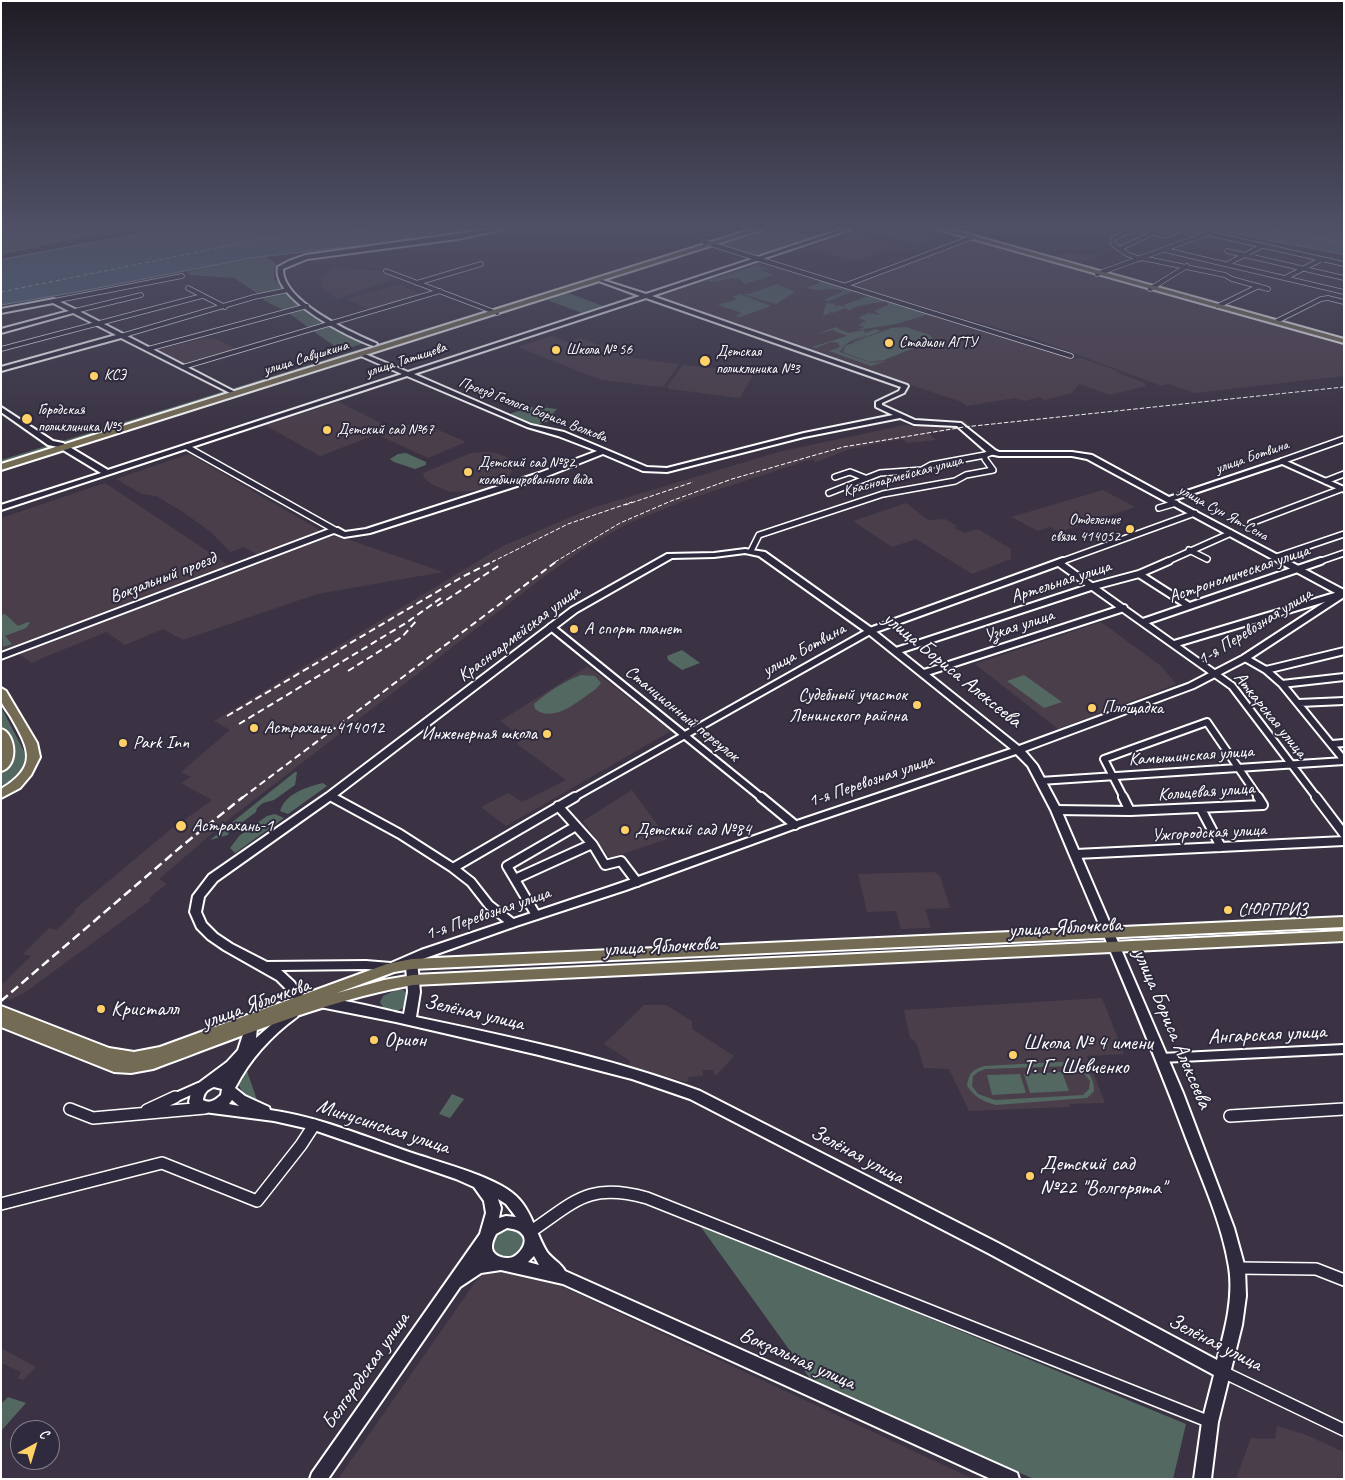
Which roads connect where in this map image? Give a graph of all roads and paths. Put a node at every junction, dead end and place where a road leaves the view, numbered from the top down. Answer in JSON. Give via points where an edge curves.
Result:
{"nodes":[{"id":1,"x":69,"y":298,"type":"edge"},
{"id":2,"x":129,"y":298,"type":"edge"},
{"id":3,"x":194,"y":298,"type":"edge"},
{"id":4,"x":206,"y":298,"type":"edge"},
{"id":5,"x":251,"y":298,"type":"edge"},
{"id":6,"x":298,"y":298,"type":"edge"},
{"id":7,"x":416,"y":298,"type":"edge"},
{"id":8,"x":459,"y":298,"type":"edge"},
{"id":9,"x":534,"y":298,"type":"edge"},
{"id":10,"x":538,"y":298,"type":"edge"},
{"id":11,"x":639,"y":298,"type":"edge"},
{"id":12,"x":651,"y":298,"type":"edge"},
{"id":13,"x":888,"y":298,"type":"edge"},
{"id":14,"x":1187,"y":298,"type":"edge"},
{"id":15,"x":1188,"y":298,"type":"edge"},
{"id":16,"x":1234,"y":298,"type":"edge"},
{"id":17,"x":1328,"y":298,"type":"edge"},
{"id":18,"x":1328,"y":298,"type":"edge"},
{"id":19,"x":54,"y":301,"type":"junction"},
{"id":20,"x":1344,"y":302,"type":"edge"},
{"id":21,"x":307,"y":306,"type":"junction"},
{"id":22,"x":1218,"y":306,"type":"junction"},
{"id":23,"x":225,"y":307,"type":"junction"},
{"id":24,"x":1,"y":311,"type":"edge"},
{"id":25,"x":493,"y":311,"type":"junction"},
{"id":26,"x":75,"y":312,"type":"junction"},
{"id":27,"x":1276,"y":321,"type":"junction"},
{"id":28,"x":98,"y":324,"type":"junction"},
{"id":29,"x":330,"y":324,"type":"junction"},
{"id":30,"x":1,"y":331,"type":"edge"},
{"id":31,"x":121,"y":336,"type":"junction"},
{"id":32,"x":1344,"y":340,"type":"edge"},
{"id":33,"x":374,"y":344,"type":"junction"},
{"id":34,"x":1,"y":349,"type":"edge"},
{"id":35,"x":148,"y":349,"type":"junction"},
{"id":36,"x":363,"y":355,"type":"junction"},
{"id":37,"x":1071,"y":356,"type":"dead end"},
{"id":38,"x":183,"y":367,"type":"junction"},
{"id":39,"x":1,"y":369,"type":"edge"},
{"id":40,"x":406,"y":374,"type":"junction"},
{"id":41,"x":227,"y":390,"type":"junction"},
{"id":42,"x":236,"y":394,"type":"junction"},
{"id":43,"x":1,"y":409,"type":"edge"},
{"id":44,"x":900,"y":416,"type":"junction"},
{"id":45,"x":1344,"y":439,"type":"edge"},
{"id":46,"x":56,"y":443,"type":"junction"},
{"id":47,"x":187,"y":447,"type":"junction"},
{"id":48,"x":65,"y":448,"type":"junction"},
{"id":49,"x":604,"y":451,"type":"junction"},
{"id":50,"x":988,"y":454,"type":"junction"},
{"id":51,"x":1,"y":460,"type":"edge"},
{"id":52,"x":1282,"y":461,"type":"junction"},
{"id":53,"x":1,"y":467,"type":"edge"},
{"id":54,"x":107,"y":473,"type":"junction"},
{"id":55,"x":1344,"y":474,"type":"edge"},
{"id":56,"x":835,"y":477,"type":"dead end"},
{"id":57,"x":865,"y":478,"type":"junction"},
{"id":58,"x":1326,"y":481,"type":"junction"},
{"id":59,"x":1343,"y":489,"type":"edge"},
{"id":60,"x":829,"y":493,"type":"dead end"},
{"id":61,"x":1172,"y":501,"type":"junction"},
{"id":62,"x":1,"y":508,"type":"edge"},
{"id":63,"x":1159,"y":508,"type":"dead end"},
{"id":64,"x":1195,"y":513,"type":"junction"},
{"id":65,"x":1250,"y":523,"type":"dead end"},
{"id":66,"x":335,"y":530,"type":"junction"},
{"id":67,"x":1232,"y":533,"type":"junction"},
{"id":68,"x":1344,"y":534,"type":"edge"},
{"id":69,"x":1189,"y":550,"type":"junction"},
{"id":70,"x":751,"y":552,"type":"junction"},
{"id":71,"x":1344,"y":553,"type":"edge"},
{"id":72,"x":762,"y":554,"type":"joint"},
{"id":73,"x":1276,"y":558,"type":"junction"},
{"id":74,"x":1206,"y":559,"type":"dead end"},
{"id":75,"x":1059,"y":563,"type":"junction"},
{"id":76,"x":1298,"y":570,"type":"junction"},
{"id":77,"x":1139,"y":574,"type":"junction"},
{"id":78,"x":1094,"y":586,"type":"junction"},
{"id":79,"x":1342,"y":594,"type":"edge"},
{"id":80,"x":1189,"y":606,"type":"junction"},
{"id":81,"x":1124,"y":608,"type":"junction"},
{"id":82,"x":1143,"y":622,"type":"junction"},
{"id":83,"x":550,"y":627,"type":"junction"},
{"id":84,"x":870,"y":631,"type":"junction"},
{"id":85,"x":1174,"y":644,"type":"junction"},
{"id":86,"x":896,"y":651,"type":"junction"},
{"id":87,"x":1344,"y":651,"type":"edge"},
{"id":88,"x":1,"y":656,"type":"edge"},
{"id":89,"x":1245,"y":658,"type":"junction"},
{"id":90,"x":1266,"y":670,"type":"junction"},
{"id":91,"x":924,"y":673,"type":"junction"},
{"id":92,"x":1216,"y":675,"type":"junction"},
{"id":93,"x":1344,"y":677,"type":"edge"},
{"id":94,"x":1282,"y":684,"type":"junction"},
{"id":95,"x":1,"y":691,"type":"edge"},
{"id":96,"x":1344,"y":700,"type":"edge"},
{"id":97,"x":1298,"y":703,"type":"junction"},
{"id":98,"x":1,"y":732,"type":"edge"},
{"id":99,"x":683,"y":735,"type":"junction"},
{"id":100,"x":1344,"y":743,"type":"edge"},
{"id":101,"x":1332,"y":744,"type":"junction"},
{"id":102,"x":1018,"y":750,"type":"junction"},
{"id":103,"x":1344,"y":761,"type":"edge"},
{"id":104,"x":1292,"y":765,"type":"junction"},
{"id":105,"x":1,"y":768,"type":"edge"},
{"id":106,"x":1238,"y":768,"type":"junction"},
{"id":107,"x":1113,"y":776,"type":"junction"},
{"id":108,"x":1040,"y":782,"type":"junction"},
{"id":109,"x":1,"y":794,"type":"edge"},
{"id":110,"x":330,"y":796,"type":"junction"},
{"id":111,"x":558,"y":806,"type":"junction"},
{"id":112,"x":1201,"y":809,"type":"junction"},
{"id":113,"x":1056,"y":810,"type":"junction"},
{"id":114,"x":1130,"y":811,"type":"junction"},
{"id":115,"x":795,"y":825,"type":"junction"},
{"id":116,"x":576,"y":826,"type":"junction"},
{"id":117,"x":1344,"y":834,"type":"edge"},
{"id":118,"x":1344,"y":841,"type":"edge"},
{"id":119,"x":592,"y":844,"type":"junction"},
{"id":120,"x":1221,"y":847,"type":"junction"},
{"id":121,"x":1076,"y":854,"type":"junction"},
{"id":122,"x":454,"y":868,"type":"junction"},
{"id":123,"x":514,"y":879,"type":"junction"},
{"id":124,"x":636,"y":882,"type":"junction"},
{"id":125,"x":536,"y":915,"type":"junction"},
{"id":126,"x":1344,"y":922,"type":"edge"},
{"id":127,"x":512,"y":923,"type":"junction"},
{"id":128,"x":1109,"y":934,"type":"junction"},
{"id":129,"x":1344,"y":936,"type":"edge"},
{"id":130,"x":1115,"y":947,"type":"junction"},
{"id":131,"x":412,"y":964,"type":"junction"},
{"id":132,"x":265,"y":966,"type":"junction"},
{"id":133,"x":392,"y":967,"type":"junction"},
{"id":134,"x":412,"y":980,"type":"junction"},
{"id":135,"x":318,"y":1003,"type":"junction"},
{"id":136,"x":301,"y":1004,"type":"junction"},
{"id":137,"x":4,"y":1015,"type":"edge"},
{"id":138,"x":409,"y":1020,"type":"junction"},
{"id":139,"x":251,"y":1028,"type":"junction"},
{"id":140,"x":234,"y":1034,"type":"junction"},
{"id":141,"x":248,"y":1045,"type":"junction"},
{"id":142,"x":1344,"y":1049,"type":"edge"},
{"id":143,"x":1161,"y":1058,"type":"junction"},
{"id":144,"x":205,"y":1084,"type":"junction"},
{"id":145,"x":229,"y":1089,"type":"junction"},
{"id":146,"x":209,"y":1107,"type":"junction"},
{"id":147,"x":70,"y":1108,"type":"dead end"},
{"id":148,"x":1344,"y":1109,"type":"edge"},
{"id":149,"x":142,"y":1112,"type":"junction"},
{"id":150,"x":274,"y":1116,"type":"junction"},
{"id":151,"x":1230,"y":1116,"type":"dead end"},
{"id":152,"x":314,"y":1125,"type":"junction"},
{"id":153,"x":477,"y":1181,"type":"junction"},
{"id":154,"x":1,"y":1204,"type":"edge"},
{"id":155,"x":530,"y":1234,"type":"junction"},
{"id":156,"x":486,"y":1237,"type":"junction"},
{"id":157,"x":504,"y":1264,"type":"junction"},
{"id":158,"x":1237,"y":1268,"type":"junction"},
{"id":159,"x":565,"y":1278,"type":"junction"},
{"id":160,"x":1344,"y":1280,"type":"edge"},
{"id":161,"x":450,"y":1288,"type":"junction"},
{"id":162,"x":1222,"y":1371,"type":"junction"},
{"id":163,"x":1210,"y":1422,"type":"junction"},
{"id":164,"x":1344,"y":1430,"type":"edge"},
{"id":165,"x":318,"y":1479,"type":"edge"},
{"id":166,"x":1011,"y":1479,"type":"edge"},
{"id":167,"x":1202,"y":1479,"type":"edge"}],
"edges":[{"from":1,"to":19,"type":"street"},
{"from":2,"to":26,"type":"street"},
{"from":3,"to":28,"type":"street"},
{"from":4,"to":23,"type":"street"},
{"from":5,"to":23,"type":"street"},
{"from":6,"to":21,"type":"main road"},
{"from":7,"to":29,"type":"street"},
{"from":8,"to":25,"type":"street"},
{"from":9,"to":25,"type":"highway","name":"улица Савушкина"},
{"from":10,"to":25,"type":"highway","name":"улица Савушкина"},
{"from":11,"to":40,"type":"main road","name":"улица Татищева"},
{"from":12,"to":44,"type":"main road","via":[[905,386],[902,392],[879,402],[878,406]]},
{"from":13,"to":37,"type":"street"},
{"from":14,"to":32,"type":"highway"},
{"from":15,"to":22,"type":"highway"},
{"from":16,"to":22,"type":"street"},
{"from":17,"to":20,"type":"street"},
{"from":18,"to":27,"type":"street"},
{"from":19,"to":24,"type":"main road"},
{"from":19,"to":26,"type":"main road"},
{"from":21,"to":29,"type":"main road"},
{"from":21,"to":35,"type":"street"},
{"from":22,"to":27,"type":"highway"},
{"from":23,"to":31,"type":"street"},
{"from":25,"to":33,"type":"highway","name":"улица Савушкина"},
{"from":25,"to":36,"type":"highway","name":"улица Савушкина"},
{"from":26,"to":28,"type":"main road"},
{"from":26,"to":30,"type":"main road"},
{"from":27,"to":32,"type":"highway"},
{"from":28,"to":31,"type":"main road"},
{"from":28,"to":34,"type":"street"},
{"from":29,"to":33,"type":"main road"},
{"from":29,"to":38,"type":"street"},
{"from":31,"to":35,"type":"main road"},
{"from":31,"to":39,"type":"main road"},
{"from":33,"to":41,"type":"highway","name":"улица Савушкина"},
{"from":35,"to":38,"type":"main road"},
{"from":36,"to":40,"type":"main road","name":"Проезд Геолога Бориса Волкова"},
{"from":36,"to":42,"type":"highway","name":"улица Савушкина"},
{"from":38,"to":41,"type":"main road"},
{"from":40,"to":47,"type":"main road","name":"улица Татищева"},
{"from":40,"to":49,"type":"main road","name":"Проезд Геолога Бориса Волкова","via":[[529,426],[561,434]]},
{"from":41,"to":42,"type":"main road"},
{"from":41,"to":46,"type":"highway","name":"улица Савушкина"},
{"from":42,"to":48,"type":"highway","name":"улица Савушкина"},
{"from":43,"to":46,"type":"main road"},
{"from":44,"to":49,"type":"main road","name":"Проезд Геолога Бориса Волкова","via":[[804,435],[667,470],[646,469]]},
{"from":44,"to":50,"type":"main road","via":[[920,424],[959,424]]},
{"from":45,"to":52,"type":"street","name":"улица Ботвина"},
{"from":46,"to":48,"type":"main road"},
{"from":46,"to":51,"type":"highway","name":"улица Савушкина"},
{"from":47,"to":54,"type":"main road","name":"улица Татищева"},
{"from":47,"to":66,"type":"street"},
{"from":48,"to":53,"type":"highway","name":"улица Савушкина"},
{"from":48,"to":54,"type":"main road"},
{"from":49,"to":66,"type":"main road","via":[[558,470],[367,531],[344,535]]},
{"from":50,"to":57,"type":"street","via":[[922,470],[880,473]]},
{"from":50,"to":61,"type":"main road","name":"улица Сун Ят-Сена","via":[[1089,457]]},
{"from":50,"to":70,"type":"street","name":"Красноармейская улица","via":[[985,460],[993,470],[966,475],[955,481],[883,494],[765,533],[757,537]]},
{"from":52,"to":58,"type":"main road"},
{"from":52,"to":61,"type":"main road","name":"улица Ботвина"},
{"from":54,"to":62,"type":"main road","name":"улица Татищева"},
{"from":55,"to":58,"type":"street"},
{"from":56,"to":57,"type":"street","via":[[850,472]]},
{"from":57,"to":60,"type":"street"},
{"from":58,"to":59,"type":"main road"},
{"from":59,"to":65,"type":"street"},
{"from":61,"to":63,"type":"street"},
{"from":61,"to":64,"type":"main road","name":"улица Сун Ят-Сена"},
{"from":64,"to":67,"type":"main road","name":"улица Сун Ят-Сена"},
{"from":64,"to":75,"type":"street","name":"улица Ботвина"},
{"from":66,"to":88,"type":"main road","name":"Вокзальный проезд"},
{"from":67,"to":69,"type":"street","name":"Артельная улица"},
{"from":67,"to":73,"type":"main road","name":"улица Сун Ят-Сена"},
{"from":68,"to":73,"type":"street"},
{"from":69,"to":74,"type":"street"},
{"from":69,"to":77,"type":"street","name":"Артельная улица"},
{"from":70,"to":72,"type":"main road","name":"Красноармейская улица"},
{"from":70,"to":83,"type":"main road","name":"Красноармейская улица","via":[[670,556]]},
{"from":71,"to":76,"type":"street","name":"Астрономическая улица"},
{"from":72,"to":84,"type":"main road","name":"улица Бориса Алексеева"},
{"from":73,"to":76,"type":"main road","name":"улица Сун Ят-Сена"},
{"from":75,"to":78,"type":"street","name":"Аткарская улица"},
{"from":75,"to":84,"type":"street","name":"улица Ботвина"},
{"from":76,"to":79,"type":"main road","name":"улица Сун Ят-Сена"},
{"from":76,"to":80,"type":"street","name":"Астрономическая улица"},
{"from":77,"to":78,"type":"street","name":"Артельная улица"},
{"from":77,"to":80,"type":"street"},
{"from":78,"to":81,"type":"street","name":"Аткарская улица"},
{"from":78,"to":86,"type":"street","name":"Артельная улица"},
{"from":79,"to":85,"type":"street"},
{"from":79,"to":89,"type":"main road","name":"1-я Перевозная улица"},
{"from":80,"to":82,"type":"street","name":"Астрономическая улица"},
{"from":81,"to":82,"type":"street","name":"Аткарская улица"},
{"from":81,"to":91,"type":"street","name":"Узкая улица"},
{"from":82,"to":85,"type":"street","name":"Аткарская улица"},
{"from":83,"to":99,"type":"street","name":"Станционный переулок"},
{"from":83,"to":110,"type":"main road","name":"Красноармейская улица"},
{"from":84,"to":86,"type":"main road","name":"улица Бориса Алексеева"},
{"from":84,"to":99,"type":"street","name":"улица Ботвина"},
{"from":85,"to":92,"type":"street","name":"Аткарская улица"},
{"from":86,"to":91,"type":"main road","name":"улица Бориса Алексеева"},
{"from":87,"to":90,"type":"street"},
{"from":89,"to":90,"type":"street"},
{"from":89,"to":92,"type":"main road","name":"1-я Перевозная улица"},
{"from":90,"to":94,"type":"street"},
{"from":91,"to":102,"type":"main road","name":"улица Бориса Алексеева"},
{"from":92,"to":102,"type":"main road","name":"1-я Перевозная улица"},
{"from":92,"to":104,"type":"street","name":"Аткарская улица","via":[[1232,686]]},
{"from":93,"to":94,"type":"street"},
{"from":94,"to":97,"type":"street"},
{"from":95,"to":109,"type":"main road","via":[[31,743],[34,757],[25,775]]},
{"from":96,"to":97,"type":"street"},
{"from":97,"to":101,"type":"street"},
{"from":98,"to":105,"type":"main road","via":[[9,752],[7,762]]},
{"from":99,"to":111,"type":"street","name":"улица Ботвина"},
{"from":99,"to":115,"type":"street","name":"Станционный переулок"},
{"from":100,"to":101,"type":"street"},
{"from":101,"to":103,"type":"street"},
{"from":102,"to":108,"type":"main road","name":"улица Бориса Алексеева","via":[[1032,765]]},
{"from":102,"to":115,"type":"main road","name":"1-я Перевозная улица"},
{"from":103,"to":104,"type":"street","name":"Камышинская улица"},
{"from":104,"to":106,"type":"street","name":"Камышинская улица"},
{"from":104,"to":117,"type":"street","name":"Аткарская улица"},
{"from":106,"to":107,"type":"street","name":"Камышинская улица"},
{"from":106,"to":107,"type":"street","name":"Кольцевая улица","via":[[1207,722],[1107,757],[1104,759]]},
{"from":106,"to":112,"type":"street","name":"Кольцевая улица","via":[[1263,805]]},
{"from":107,"to":108,"type":"street","name":"Камышинская улица"},
{"from":107,"to":114,"type":"street","name":"Кольцевая улица"},
{"from":108,"to":113,"type":"main road","name":"улица Бориса Алексеева"},
{"from":110,"to":122,"type":"street"},
{"from":110,"to":132,"type":"main road","name":"Красноармейская улица","via":[[226,868],[202,889],[196,902],[196,919],[210,935]]},
{"from":111,"to":116,"type":"street"},
{"from":111,"to":122,"type":"street","name":"улица Ботвина"},
{"from":112,"to":114,"type":"street","name":"Кольцевая улица"},
{"from":112,"to":120,"type":"street"},
{"from":113,"to":114,"type":"street"},
{"from":113,"to":121,"type":"main road","name":"улица Бориса Алексеева"},
{"from":115,"to":124,"type":"main road","name":"1-я Перевозная улица"},
{"from":116,"to":119,"type":"street"},
{"from":116,"to":123,"type":"street","via":[[507,866]]},
{"from":118,"to":120,"type":"street","name":"Ужгородская улица"},
{"from":119,"to":123,"type":"street"},
{"from":119,"to":124,"type":"street","via":[[605,865],[620,861]]},
{"from":120,"to":121,"type":"street","name":"Ужгородская улица"},
{"from":121,"to":128,"type":"main road","name":"улица Бориса Алексеева"},
{"from":122,"to":127,"type":"street","via":[[471,882],[489,905]]},
{"from":123,"to":125,"type":"street"},
{"from":124,"to":125,"type":"main road","name":"1-я Перевозная улица"},
{"from":125,"to":127,"type":"main road","name":"1-я Перевозная улица"},
{"from":126,"to":128,"type":"main road","name":"улица Яблочкова"},
{"from":127,"to":133,"type":"main road","name":"1-я Перевозная улица"},
{"from":128,"to":130,"type":"main road","name":"улица Бориса Алексеева"},
{"from":128,"to":131,"type":"main road","name":"улица Яблочкова"},
{"from":129,"to":130,"type":"main road","name":"улица Яблочкова"},
{"from":130,"to":134,"type":"main road","name":"улица Яблочкова"},
{"from":130,"to":143,"type":"main road","name":"улица Бориса Алексеева"},
{"from":131,"to":133,"type":"main road","name":"улица Яблочкова"},
{"from":131,"to":134,"type":"main road"},
{"from":132,"to":133,"type":"main road","via":[[366,964]]},
{"from":132,"to":136,"type":"main road","via":[[280,975]]},
{"from":133,"to":136,"type":"main road","name":"улица Яблочкова"},
{"from":134,"to":135,"type":"main road","name":"улица Яблочкова"},
{"from":134,"to":138,"type":"main road","via":[[413,1007]]},
{"from":135,"to":136,"type":"main road","name":"улица Яблочкова"},
{"from":135,"to":138,"type":"main road","name":"Зелёная улица"},
{"from":136,"to":137,"type":"main road","name":"улица Яблочкова","via":[[162,1052],[134,1058],[106,1053]]},
{"from":136,"to":139,"type":"main road","name":"улица Яблочкова"},
{"from":136,"to":145,"type":"main road","via":[[242,1062]]},
{"from":137,"to":140,"type":"main road","name":"улица Яблочкова","via":[[114,1066],[131,1067],[164,1060]]},
{"from":138,"to":162,"type":"main road","name":"Зелёная улица","via":[[668,1084],[710,1101]]},
{"from":139,"to":140,"type":"main road","name":"улица Яблочкова"},
{"from":139,"to":141,"type":"main road"},
{"from":140,"to":141,"type":"main road"},
{"from":141,"to":144,"type":"main road","via":[[234,1064]]},
{"from":142,"to":143,"type":"street","name":"Ангарская улица"},
{"from":143,"to":158,"type":"main road","name":"улица Бориса Алексеева","via":[[1228,1228]]},
{"from":144,"to":145,"type":"main road","via":[[218,1081]]},
{"from":144,"to":146,"type":"main road","via":[[195,1099],[199,1105]]},
{"from":144,"to":149,"type":"street"},
{"from":145,"to":146,"type":"main road","via":[[224,1102]]},
{"from":145,"to":150,"type":"main road","name":"Минусинская улица","via":[[250,1105]]},
{"from":146,"to":149,"type":"street"},
{"from":146,"to":150,"type":"main road","name":"Минусинская улица"},
{"from":147,"to":149,"type":"street","via":[[93,1118]]},
{"from":148,"to":151,"type":"street"},
{"from":150,"to":152,"type":"main road","name":"Минусинская улица"},
{"from":152,"to":153,"type":"main road","name":"Минусинская улица"},
{"from":152,"to":154,"type":"street","via":[[257,1201],[162,1163]]},
{"from":153,"to":155,"type":"main road","name":"Минусинская улица","via":[[510,1200],[522,1213]]},
{"from":153,"to":156,"type":"main road","via":[[494,1205]]},
{"from":155,"to":156,"type":"main road","via":[[518,1223],[506,1222],[495,1226]]},
{"from":155,"to":157,"type":"main road","via":[[528,1254],[519,1261]]},
{"from":155,"to":159,"type":"main road","name":"Вокзальная улица","via":[[547,1264]]},
{"from":155,"to":163,"type":"street","via":[[593,1192],[638,1195]]},
{"from":156,"to":157,"type":"main road","via":[[486,1252],[492,1260]]},
{"from":156,"to":161,"type":"main road","name":"Белгородская улица"},
{"from":157,"to":159,"type":"main road","name":"Вокзальная улица"},
{"from":157,"to":161,"type":"main road","name":"Белгородская улица","via":[[476,1268]]},
{"from":158,"to":160,"type":"street","via":[[1316,1269]]},
{"from":158,"to":162,"type":"main road","name":"улица Бориса Алексеева","via":[[1234,1325]]},
{"from":159,"to":166,"type":"main road","name":"Вокзальная улица"},
{"from":161,"to":165,"type":"main road","name":"Белгородская улица"},
{"from":162,"to":163,"type":"main road","name":"улица Бориса Алексеева"},
{"from":162,"to":164,"type":"street","name":"Зелёная улица"},
{"from":163,"to":167,"type":"main road","name":"улица Бориса Алексеева"}]}
